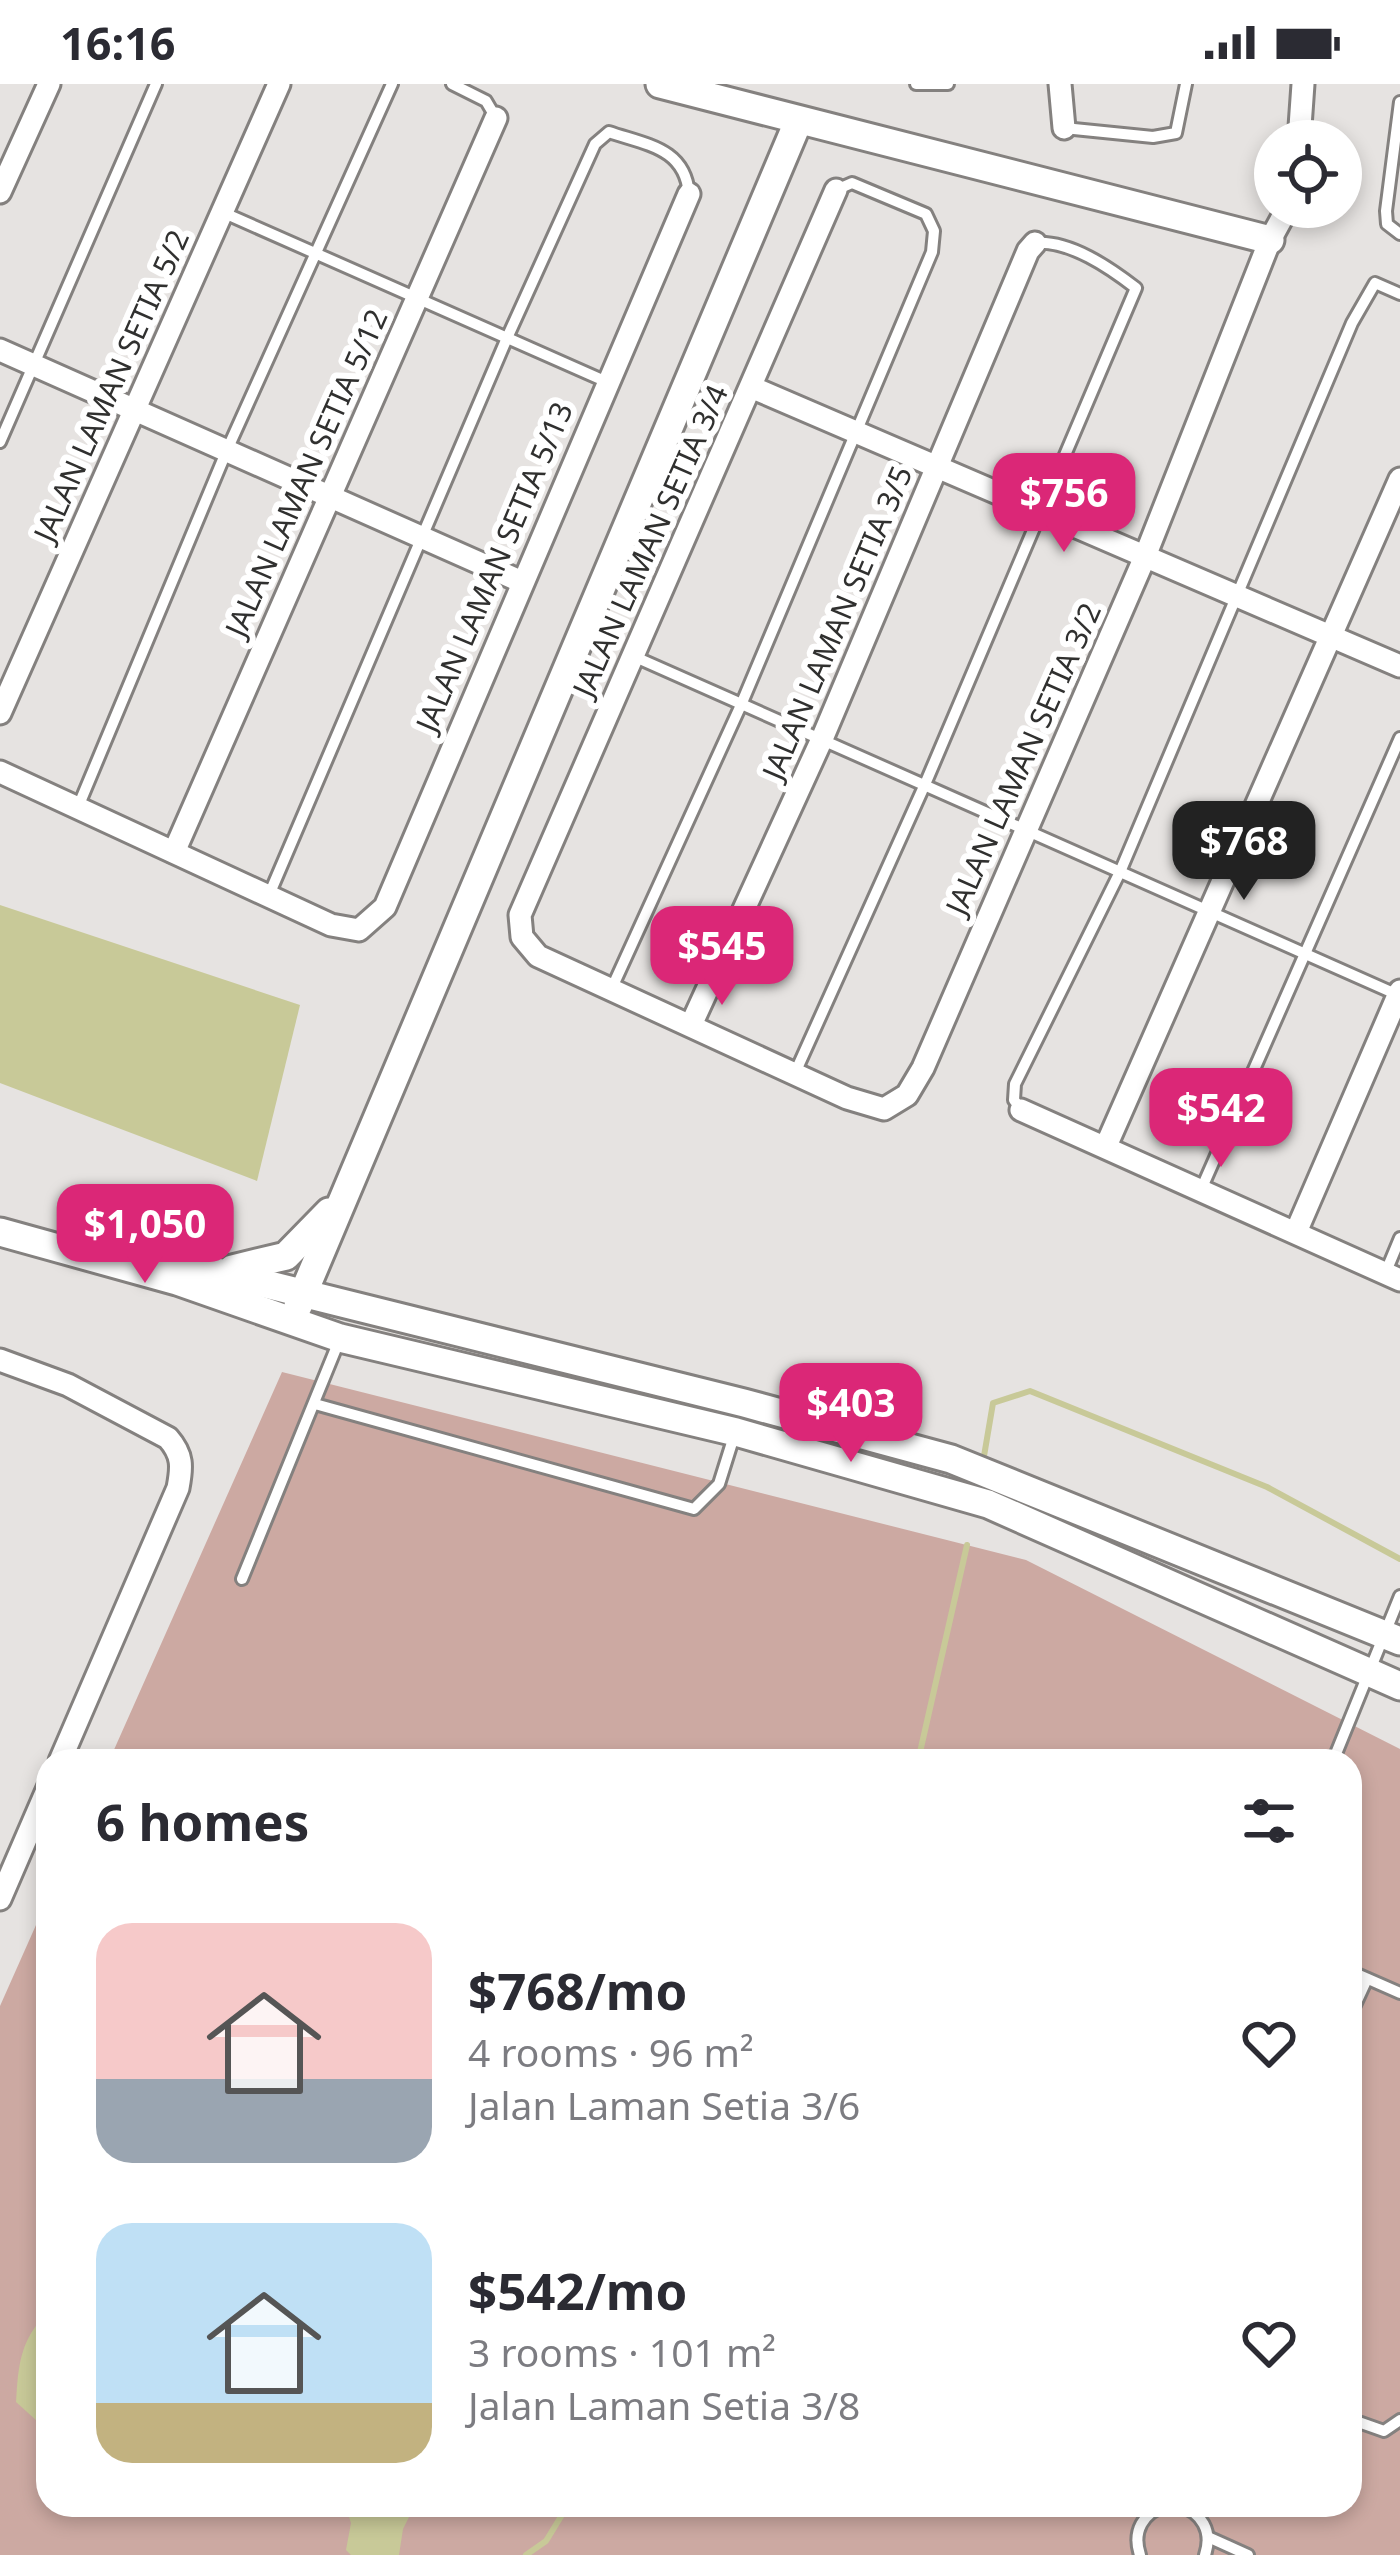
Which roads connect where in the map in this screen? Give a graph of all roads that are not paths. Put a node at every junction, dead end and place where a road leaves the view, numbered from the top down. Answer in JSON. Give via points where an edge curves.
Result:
{"nodes":[{"id":1,"x":49,"y":84,"type":"edge"},
{"id":2,"x":156,"y":84,"type":"edge"},
{"id":3,"x":279,"y":84,"type":"edge"},
{"id":4,"x":392,"y":84,"type":"edge"},
{"id":5,"x":452,"y":84,"type":"edge"},
{"id":6,"x":660,"y":84,"type":"edge"},
{"id":7,"x":916,"y":84,"type":"edge"},
{"id":8,"x":948,"y":84,"type":"edge"},
{"id":9,"x":1060,"y":84,"type":"edge"},
{"id":10,"x":1186,"y":84,"type":"edge"},
{"id":11,"x":1304,"y":84,"type":"edge"},
{"id":12,"x":1400,"y":102,"type":"edge"},
{"id":13,"x":496,"y":118,"type":"joint"},
{"id":14,"x":1301,"y":120,"type":"edge"},
{"id":15,"x":799,"y":122,"type":"junction"},
{"id":16,"x":1064,"y":128,"type":"joint"},
{"id":17,"x":836,"y":190,"type":"joint"},
{"id":18,"x":0,"y":192,"type":"edge"},
{"id":19,"x":689,"y":194,"type":"joint"},
{"id":20,"x":222,"y":212,"type":"junction"},
{"id":21,"x":1277,"y":228,"type":"edge"},
{"id":22,"x":1400,"y":234,"type":"edge"},
{"id":23,"x":1270,"y":240,"type":"junction"},
{"id":24,"x":1035,"y":243,"type":"joint"},
{"id":25,"x":316,"y":254,"type":"junction"},
{"id":26,"x":1400,"y":294,"type":"edge"},
{"id":27,"x":416,"y":299,"type":"junction"},
{"id":28,"x":507,"y":338,"type":"junction"},
{"id":29,"x":0,"y":350,"type":"edge"},
{"id":30,"x":34,"y":365,"type":"junction"},
{"id":31,"x":607,"y":382,"type":"junction"},
{"id":32,"x":751,"y":387,"type":"junction"},
{"id":33,"x":133,"y":410,"type":"junction"},
{"id":34,"x":858,"y":430,"type":"junction"},
{"id":35,"x":0,"y":442,"type":"edge"},
{"id":36,"x":227,"y":450,"type":"junction"},
{"id":37,"x":938,"y":470,"type":"junction"},
{"id":38,"x":1400,"y":479,"type":"edge"},
{"id":39,"x":329,"y":497,"type":"junction"},
{"id":40,"x":1042,"y":514,"type":"junction"},
{"id":41,"x":422,"y":537,"type":"junction"},
{"id":42,"x":1144,"y":559,"type":"junction"},
{"id":43,"x":520,"y":581,"type":"junction"},
{"id":44,"x":1239,"y":597,"type":"junction"},
{"id":45,"x":1329,"y":637,"type":"junction"},
{"id":46,"x":634,"y":656,"type":"junction"},
{"id":47,"x":1400,"y":666,"type":"edge"},
{"id":48,"x":741,"y":705,"type":"junction"},
{"id":49,"x":0,"y":713,"type":"edge"},
{"id":50,"x":1400,"y":738,"type":"edge"},
{"id":51,"x":822,"y":739,"type":"junction"},
{"id":52,"x":0,"y":772,"type":"edge"},
{"id":53,"x":926,"y":782,"type":"junction"},
{"id":54,"x":78,"y":809,"type":"junction"},
{"id":55,"x":1024,"y":830,"type":"junction"},
{"id":56,"x":174,"y":852,"type":"junction"},
{"id":57,"x":1120,"y":872,"type":"junction"},
{"id":58,"x":268,"y":897,"type":"junction"},
{"id":59,"x":1210,"y":909,"type":"junction"},
{"id":60,"x":1306,"y":952,"type":"junction"},
{"id":61,"x":611,"y":990,"type":"junction"},
{"id":62,"x":1400,"y":994,"type":"edge"},
{"id":63,"x":692,"y":1025,"type":"junction"},
{"id":64,"x":794,"y":1074,"type":"junction"},
{"id":65,"x":1022,"y":1110,"type":"joint"},
{"id":66,"x":1106,"y":1146,"type":"junction"},
{"id":67,"x":346,"y":1190,"type":"junction"},
{"id":68,"x":1200,"y":1192,"type":"junction"},
{"id":69,"x":0,"y":1216,"type":"edge"},
{"id":70,"x":0,"y":1232,"type":"edge"},
{"id":71,"x":1296,"y":1232,"type":"junction"},
{"id":72,"x":1400,"y":1238,"type":"edge"},
{"id":73,"x":210,"y":1271,"type":"junction"},
{"id":74,"x":1392,"y":1277,"type":"edge"},
{"id":75,"x":305,"y":1291,"type":"junction"},
{"id":76,"x":292,"y":1320,"type":"junction"},
{"id":77,"x":340,"y":1338,"type":"junction"},
{"id":78,"x":2,"y":1367,"type":"edge"},
{"id":79,"x":315,"y":1404,"type":"junction"},
{"id":80,"x":736,"y":1432,"type":"junction"},
{"id":81,"x":242,"y":1579,"type":"dead end"},
{"id":82,"x":1400,"y":1596,"type":"edge"},
{"id":83,"x":1392,"y":1637,"type":"edge"},
{"id":84,"x":1370,"y":1672,"type":"junction"},
{"id":85,"x":1400,"y":1686,"type":"edge"},
{"id":86,"x":65,"y":1749,"type":"edge"},
{"id":87,"x":1338,"y":1749,"type":"edge"},
{"id":88,"x":36,"y":1816,"type":"edge"},
{"id":89,"x":0,"y":1899,"type":"edge"},
{"id":90,"x":1362,"y":1977,"type":"edge"},
{"id":91,"x":1367,"y":1979,"type":"junction"},
{"id":92,"x":1362,"y":1990,"type":"edge"},
{"id":93,"x":1400,"y":1993,"type":"edge"},
{"id":94,"x":1400,"y":2420,"type":"edge"},
{"id":95,"x":1362,"y":2423,"type":"edge"},
{"id":96,"x":1145,"y":2517,"type":"edge"},
{"id":97,"x":1199,"y":2517,"type":"edge"},
{"id":98,"x":1208,"y":2537,"type":"junction"},
{"id":99,"x":1140,"y":2555,"type":"edge"},
{"id":100,"x":1204,"y":2555,"type":"edge"},
{"id":101,"x":1248,"y":2555,"type":"edge"}],
"edges":[{"from":1,"to":18,"type":"street"},
{"from":2,"to":30,"type":"lane"},
{"from":3,"to":20,"type":"street","name":"JALAN LAMAN SETIA 5/2"},
{"from":4,"to":25,"type":"lane"},
{"from":5,"to":13,"type":"lane","via":[[486,101]]},
{"from":6,"to":15,"type":"street"},
{"from":7,"to":8,"type":"lane"},
{"from":9,"to":16,"type":"street"},
{"from":10,"to":16,"type":"lane","via":[[1176,133]]},
{"from":11,"to":14,"type":"street"},
{"from":12,"to":22,"type":"lane","via":[[1386,211]]},
{"from":13,"to":27,"type":"street","name":"JALAN LAMAN SETIA 5/12"},
{"from":15,"to":23,"type":"street"},
{"from":15,"to":67,"type":"street"},
{"from":17,"to":32,"type":"street","name":"JALAN LAMAN SETIA 3/4"},
{"from":17,"to":34,"type":"lane","via":[[852,183],[926,214],[934,231]]},
{"from":19,"to":28,"type":"lane","via":[[682,164],[669,152],[601,135]]},
{"from":19,"to":31,"type":"street","name":"JALAN LAMAN SETIA 5/13"},
{"from":20,"to":25,"type":"lane"},
{"from":20,"to":33,"type":"street","name":"JALAN LAMAN SETIA 5/2"},
{"from":21,"to":23,"type":"street","name":"JALAN LAMAN SETIA 3/2"},
{"from":23,"to":42,"type":"street","name":"JALAN LAMAN SETIA 3/2"},
{"from":24,"to":37,"type":"street","name":"JALAN LAMAN SETIA 3/5"},
{"from":24,"to":40,"type":"lane","via":[[1104,263],[1136,288]]},
{"from":25,"to":27,"type":"lane"},
{"from":25,"to":36,"type":"lane"},
{"from":26,"to":44,"type":"lane","via":[[1375,283],[1361,303]]},
{"from":27,"to":28,"type":"lane"},
{"from":27,"to":39,"type":"street","name":"JALAN LAMAN SETIA 5/12"},
{"from":28,"to":31,"type":"lane"},
{"from":28,"to":41,"type":"lane"},
{"from":29,"to":30,"type":"street"},
{"from":30,"to":33,"type":"street"},
{"from":30,"to":35,"type":"lane"},
{"from":31,"to":43,"type":"street","name":"JALAN LAMAN SETIA 5/13"},
{"from":32,"to":34,"type":"street"},
{"from":32,"to":46,"type":"street","name":"JALAN LAMAN SETIA 3/4"},
{"from":33,"to":36,"type":"street"},
{"from":33,"to":49,"type":"street","name":"JALAN LAMAN SETIA 5/2"},
{"from":34,"to":37,"type":"street"},
{"from":34,"to":48,"type":"lane"},
{"from":36,"to":39,"type":"street"},
{"from":36,"to":54,"type":"lane"},
{"from":37,"to":40,"type":"street"},
{"from":37,"to":51,"type":"street","name":"JALAN LAMAN SETIA 3/5"},
{"from":38,"to":45,"type":"street"},
{"from":39,"to":41,"type":"street"},
{"from":39,"to":56,"type":"street","name":"JALAN LAMAN SETIA 5/12"},
{"from":40,"to":42,"type":"street"},
{"from":40,"to":53,"type":"lane"},
{"from":41,"to":43,"type":"street"},
{"from":41,"to":58,"type":"lane"},
{"from":42,"to":44,"type":"street"},
{"from":42,"to":55,"type":"street","name":"JALAN LAMAN SETIA 3/2"},
{"from":43,"to":58,"type":"street","name":"JALAN LAMAN SETIA 5/13","via":[[385,907],[358,930]]},
{"from":44,"to":45,"type":"street"},
{"from":44,"to":57,"type":"lane"},
{"from":45,"to":47,"type":"street"},
{"from":45,"to":59,"type":"street"},
{"from":46,"to":48,"type":"lane"},
{"from":46,"to":61,"type":"street","name":"JALAN LAMAN SETIA 3/4","via":[[520,915],[523,937],[538,956]]},
{"from":48,"to":51,"type":"lane"},
{"from":48,"to":61,"type":"lane"},
{"from":50,"to":60,"type":"lane"},
{"from":51,"to":53,"type":"lane"},
{"from":51,"to":63,"type":"street","name":"JALAN LAMAN SETIA 3/5"},
{"from":52,"to":54,"type":"street"},
{"from":53,"to":55,"type":"lane"},
{"from":53,"to":64,"type":"lane"},
{"from":54,"to":56,"type":"street"},
{"from":55,"to":57,"type":"lane"},
{"from":55,"to":64,"type":"street","name":"JALAN LAMAN SETIA 3/2","via":[[908,1095],[884,1109]]},
{"from":56,"to":58,"type":"street"},
{"from":57,"to":59,"type":"lane"},
{"from":57,"to":65,"type":"lane","via":[[1015,1084]]},
{"from":59,"to":60,"type":"lane"},
{"from":59,"to":66,"type":"street"},
{"from":60,"to":62,"type":"lane"},
{"from":60,"to":68,"type":"lane"},
{"from":61,"to":63,"type":"street"},
{"from":62,"to":71,"type":"street"},
{"from":63,"to":64,"type":"street"},
{"from":65,"to":66,"type":"street"},
{"from":66,"to":68,"type":"street"},
{"from":67,"to":73,"type":"street","via":[[286,1256]]},
{"from":67,"to":75,"type":"street"},
{"from":68,"to":71,"type":"street"},
{"from":69,"to":73,"type":"street"},
{"from":70,"to":76,"type":"street"},
{"from":71,"to":74,"type":"street"},
{"from":72,"to":74,"type":"lane"},
{"from":73,"to":75,"type":"street"},
{"from":75,"to":76,"type":"street"},
{"from":75,"to":83,"type":"street","via":[[951,1460]]},
{"from":76,"to":77,"type":"street"},
{"from":77,"to":79,"type":"lane"},
{"from":77,"to":80,"type":"street"},
{"from":78,"to":86,"type":"street","via":[[68,1385],[168,1438],[182,1468]]},
{"from":79,"to":80,"type":"lane","via":[[694,1509],[719,1484]]},
{"from":79,"to":81,"type":"lane"},
{"from":80,"to":84,"type":"street","via":[[988,1504]]},
{"from":82,"to":83,"type":"lane"},
{"from":83,"to":84,"type":"lane"},
{"from":84,"to":85,"type":"street"},
{"from":84,"to":87,"type":"lane"},
{"from":88,"to":89,"type":"street"},
{"from":90,"to":91,"type":"lane"},
{"from":91,"to":92,"type":"lane"},
{"from":91,"to":93,"type":"lane"},
{"from":94,"to":95,"type":"lane","via":[[1384,2431]]},
{"from":96,"to":99,"type":"lane"},
{"from":97,"to":98,"type":"lane"},
{"from":98,"to":100,"type":"lane"},
{"from":98,"to":101,"type":"lane"}]}
